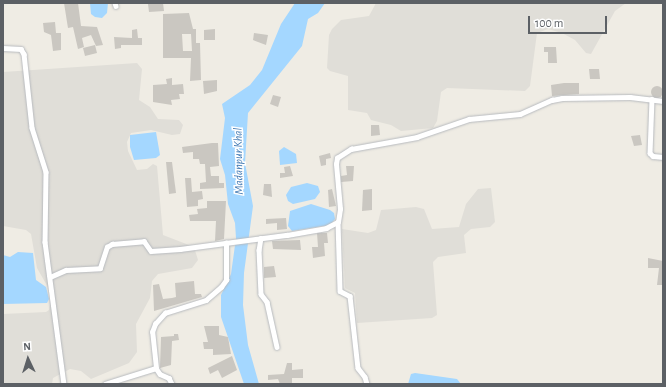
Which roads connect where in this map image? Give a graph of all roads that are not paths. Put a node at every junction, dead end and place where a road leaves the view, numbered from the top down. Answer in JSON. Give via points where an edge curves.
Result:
{"nodes":[{"id":1,"x":3,"y":48,"type":"edge"},
{"id":2,"x":652,"y":99,"type":"junction"},
{"id":3,"x":663,"y":101,"type":"edge"},
{"id":4,"x":663,"y":157,"type":"edge"},
{"id":5,"x":338,"y":222,"type":"junction"},
{"id":6,"x":261,"y":238,"type":"junction"},
{"id":7,"x":226,"y":243,"type":"junction"},
{"id":8,"x":50,"y":278,"type":"junction"},
{"id":9,"x":277,"y":347,"type":"dead end"},
{"id":10,"x":156,"y":368,"type":"junction"},
{"id":11,"x":64,"y":384,"type":"edge"},
{"id":12,"x":105,"y":384,"type":"edge"},
{"id":13,"x":172,"y":384,"type":"edge"},
{"id":14,"x":367,"y":384,"type":"edge"}],
"edges":[{"from":1,"to":8,"type":"street","via":[[21,49],[24,54],[32,128],[46,172],[45,242]]},
{"from":2,"to":3,"type":"street"},
{"from":2,"to":4,"type":"street","via":[[650,153]]},
{"from":2,"to":5,"type":"street","via":[[603,97],[552,100],[520,114],[469,119],[417,136],[351,149],[337,158],[340,209]]},
{"from":5,"to":6,"type":"street","via":[[326,228]]},
{"from":5,"to":14,"type":"street","via":[[340,291],[350,296],[358,368],[365,376]]},
{"from":6,"to":7,"type":"street"},
{"from":6,"to":9,"type":"street","via":[[261,294],[268,302]]},
{"from":7,"to":8,"type":"street","via":[[151,251],[144,242],[112,244],[107,248],[100,268],[66,270]]},
{"from":7,"to":10,"type":"street","via":[[226,280],[221,287],[206,300],[165,313],[155,324],[152,332]]},
{"from":8,"to":11,"type":"street"},
{"from":10,"to":12,"type":"street"},
{"from":10,"to":13,"type":"street","via":[[160,374],[169,378]]}]}
